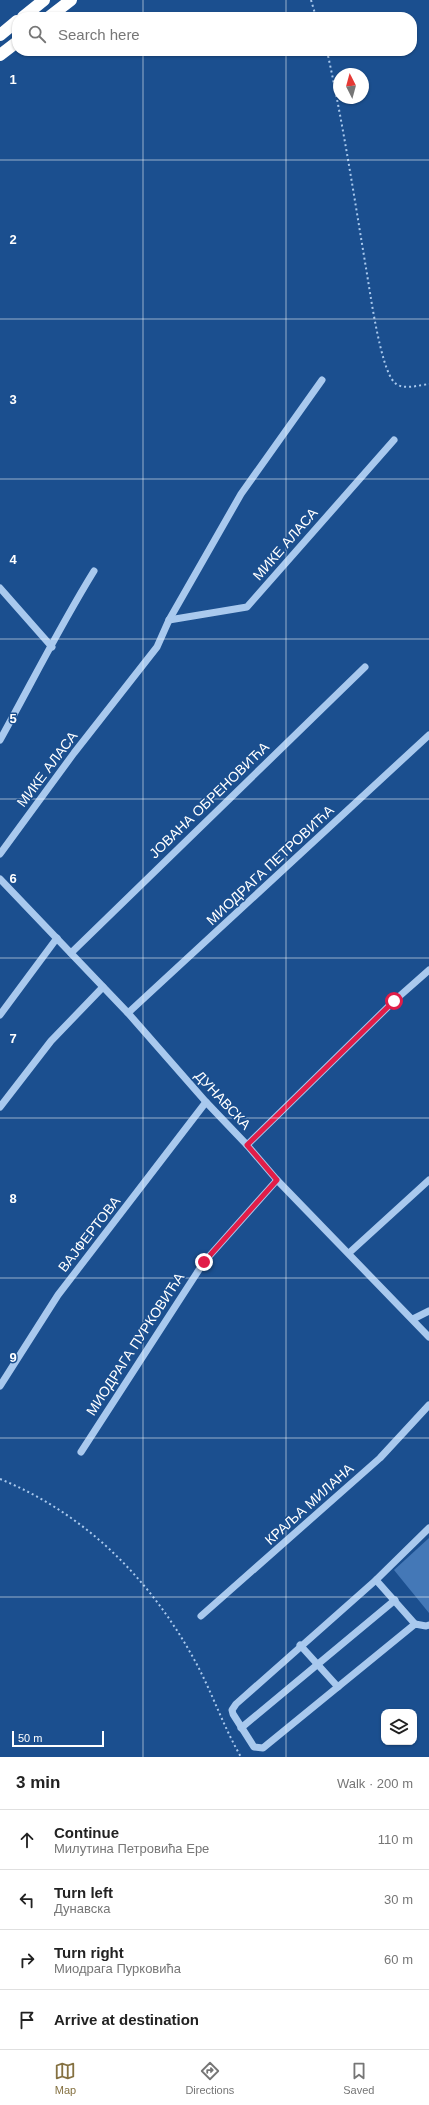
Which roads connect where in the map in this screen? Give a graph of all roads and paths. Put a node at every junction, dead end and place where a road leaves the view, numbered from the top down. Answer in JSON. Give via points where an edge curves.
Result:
{"nodes":[{"id":1,"x":44,"y":0,"type":"edge"},
{"id":2,"x":71,"y":0,"type":"edge"},
{"id":3,"x":311,"y":0,"type":"edge"},
{"id":4,"x":29,"y":12,"type":"edge"},
{"id":5,"x":55,"y":12,"type":"edge"},
{"id":6,"x":315,"y":12,"type":"edge"},
{"id":7,"x":12,"y":26,"type":"edge"},
{"id":8,"x":0,"y":35,"type":"edge"},
{"id":9,"x":12,"y":46,"type":"edge"},
{"id":10,"x":0,"y":55,"type":"edge"},
{"id":11,"x":328,"y":56,"type":"edge"},
{"id":12,"x":322,"y":380,"type":"dead end"},
{"id":13,"x":429,"y":384,"type":"edge"},
{"id":14,"x":394,"y":440,"type":"dead end"},
{"id":15,"x":94,"y":571,"type":"dead end"},
{"id":16,"x":0,"y":588,"type":"edge"},
{"id":17,"x":169,"y":620,"type":"junction"},
{"id":18,"x":52,"y":647,"type":"junction"},
{"id":19,"x":365,"y":667,"type":"dead end"},
{"id":20,"x":429,"y":735,"type":"edge"},
{"id":21,"x":0,"y":740,"type":"edge"},
{"id":22,"x":0,"y":854,"type":"edge"},
{"id":23,"x":0,"y":879,"type":"edge"},
{"id":24,"x":57,"y":938,"type":"junction"},
{"id":25,"x":71,"y":952,"type":"junction"},
{"id":26,"x":429,"y":970,"type":"edge"},
{"id":27,"x":103,"y":987,"type":"junction"},
{"id":28,"x":128,"y":1013,"type":"junction"},
{"id":29,"x":0,"y":1015,"type":"edge"},
{"id":30,"x":206,"y":1102,"type":"junction"},
{"id":31,"x":0,"y":1107,"type":"edge"},
{"id":32,"x":247,"y":1145,"type":"junction"},
{"id":33,"x":277,"y":1180,"type":"junction"},
{"id":34,"x":429,"y":1180,"type":"edge"},
{"id":35,"x":349,"y":1253,"type":"junction"},
{"id":36,"x":429,"y":1312,"type":"edge"},
{"id":37,"x":413,"y":1319,"type":"junction"},
{"id":38,"x":429,"y":1337,"type":"edge"},
{"id":39,"x":0,"y":1386,"type":"edge"},
{"id":40,"x":429,"y":1405,"type":"edge"},
{"id":41,"x":81,"y":1452,"type":"dead end"},
{"id":42,"x":0,"y":1479,"type":"edge"},
{"id":43,"x":429,"y":1528,"type":"edge"},
{"id":44,"x":376,"y":1580,"type":"junction"},
{"id":45,"x":395,"y":1600,"type":"junction"},
{"id":46,"x":201,"y":1616,"type":"dead end"},
{"id":47,"x":415,"y":1624,"type":"junction"},
{"id":48,"x":429,"y":1625,"type":"edge"},
{"id":49,"x":300,"y":1645,"type":"junction"},
{"id":50,"x":318,"y":1665,"type":"junction"},
{"id":51,"x":338,"y":1687,"type":"junction"},
{"id":52,"x":241,"y":1728,"type":"junction"},
{"id":53,"x":241,"y":1757,"type":"edge"}],
"edges":[{"from":1,"to":4,"type":"highway"},
{"from":2,"to":5,"type":"highway"},
{"from":3,"to":6,"type":"path"},
{"from":7,"to":8,"type":"highway"},
{"from":9,"to":10,"type":"highway"},
{"from":11,"to":13,"type":"path","via":[[376,326],[386,364],[393,381],[400,386]]},
{"from":12,"to":17,"type":"street","name":"МИКЕ АЛАСА","via":[[241,494]]},
{"from":14,"to":17,"type":"street","name":"МИКЕ АЛАСА","via":[[247,606]]},
{"from":15,"to":18,"type":"street","via":[[67,614]]},
{"from":16,"to":18,"type":"street"},
{"from":17,"to":22,"type":"street","name":"МИКЕ АЛАСА","via":[[157,647],[74,753]]},
{"from":18,"to":21,"type":"street"},
{"from":19,"to":25,"type":"street","name":"ЈОВАНА ОБРЕНОВИЋА"},
{"from":20,"to":28,"type":"street","name":"МИОДРАГА ПЕТРОВИЋА"},
{"from":23,"to":24,"type":"street","name":"ДУНАВСКА"},
{"from":24,"to":25,"type":"street","name":"ДУНАВСКА"},
{"from":24,"to":29,"type":"street"},
{"from":25,"to":27,"type":"street","name":"ДУНАВСКА"},
{"from":26,"to":32,"type":"street"},
{"from":27,"to":28,"type":"street","name":"ДУНАВСКА"},
{"from":27,"to":31,"type":"street","via":[[51,1041]]},
{"from":28,"to":30,"type":"street","name":"ДУНАВСКА"},
{"from":30,"to":32,"type":"street","name":"ДУНАВСКА"},
{"from":30,"to":39,"type":"street","name":"ВАЈФЕРТОВА","via":[[58,1295]]},
{"from":32,"to":33,"type":"street","name":"ДУНАВСКА"},
{"from":33,"to":35,"type":"street","name":"ДУНАВСКА"},
{"from":33,"to":41,"type":"street","name":"МИОДРАГА ПУРКОВИЋА","via":[[204,1262]]},
{"from":34,"to":35,"type":"street"},
{"from":35,"to":37,"type":"street","name":"ДУНАВСКА"},
{"from":36,"to":37,"type":"street"},
{"from":37,"to":38,"type":"street","name":"ДУНАВСКА"},
{"from":40,"to":46,"type":"street","name":"КРАЉА МИЛАНА","via":[[380,1458]]},
{"from":42,"to":53,"type":"path","via":[[26,1489],[59,1509],[93,1533],[125,1564],[162,1609],[196,1662]]},
{"from":43,"to":44,"type":"street"},
{"from":44,"to":45,"type":"street"},
{"from":44,"to":49,"type":"street"},
{"from":45,"to":47,"type":"street"},
{"from":45,"to":50,"type":"street"},
{"from":47,"to":48,"type":"street"},
{"from":47,"to":51,"type":"street"},
{"from":49,"to":50,"type":"street"},
{"from":49,"to":52,"type":"street","via":[[234,1706],[233,1714]]},
{"from":50,"to":51,"type":"street"},
{"from":50,"to":52,"type":"street"},
{"from":51,"to":52,"type":"street","via":[[263,1748],[254,1747]]}]}
